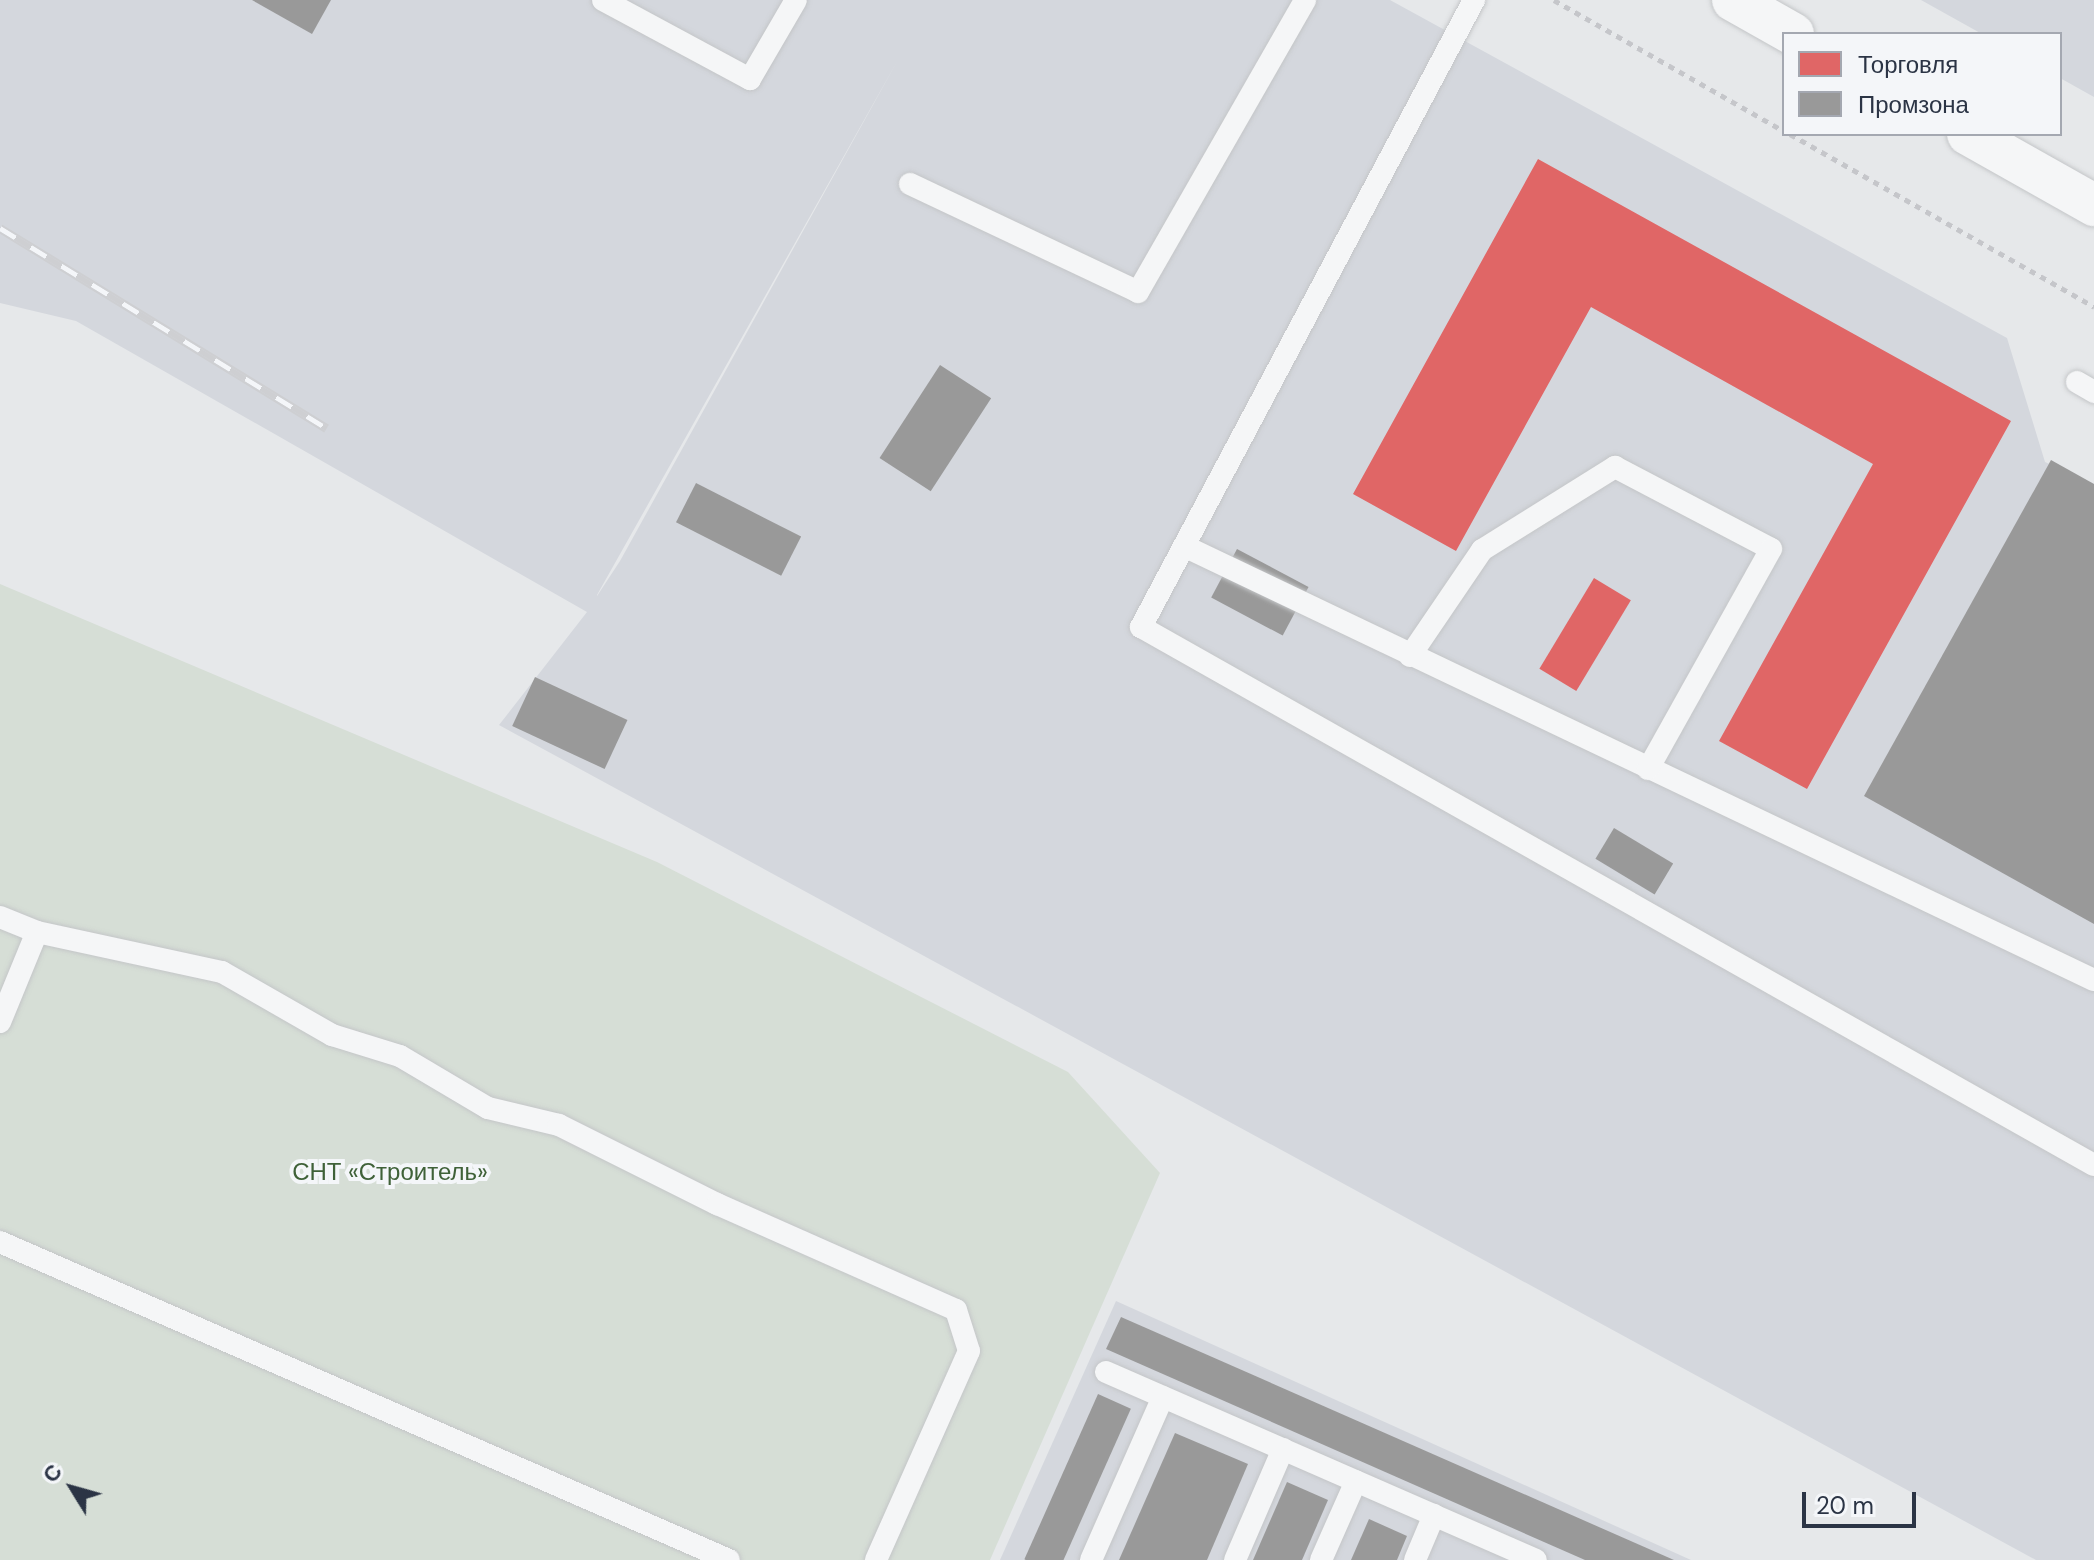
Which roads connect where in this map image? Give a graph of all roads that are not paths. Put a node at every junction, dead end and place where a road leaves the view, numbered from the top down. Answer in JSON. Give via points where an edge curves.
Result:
{"nodes":[{"id":1,"x":603,"y":0,"type":"edge"},
{"id":2,"x":796,"y":0,"type":"edge"},
{"id":3,"x":1305,"y":0,"type":"edge"},
{"id":4,"x":1474,"y":0,"type":"edge"},
{"id":5,"x":1733,"y":0,"type":"edge"},
{"id":6,"x":1789,"y":32,"type":"edge"},
{"id":7,"x":1972,"y":136,"type":"edge"},
{"id":8,"x":910,"y":184,"type":"dead end"},
{"id":9,"x":2094,"y":205,"type":"edge"},
{"id":10,"x":1184,"y":546,"type":"junction"},
{"id":11,"x":1410,"y":656,"type":"junction"},
{"id":12,"x":1648,"y":769,"type":"junction"},
{"id":13,"x":0,"y":917,"type":"edge"},
{"id":14,"x":37,"y":932,"type":"junction"},
{"id":15,"x":2094,"y":980,"type":"edge"},
{"id":16,"x":0,"y":1022,"type":"edge"},
{"id":17,"x":2094,"y":1165,"type":"edge"},
{"id":18,"x":0,"y":1242,"type":"edge"},
{"id":19,"x":1106,"y":1372,"type":"dead end"},
{"id":20,"x":1163,"y":1397,"type":"junction"},
{"id":21,"x":1283,"y":1449,"type":"junction"},
{"id":22,"x":1356,"y":1481,"type":"junction"},
{"id":23,"x":1434,"y":1515,"type":"junction"},
{"id":24,"x":729,"y":1560,"type":"edge"},
{"id":25,"x":876,"y":1560,"type":"edge"},
{"id":26,"x":1091,"y":1560,"type":"edge"},
{"id":27,"x":1235,"y":1560,"type":"edge"},
{"id":28,"x":1321,"y":1560,"type":"edge"},
{"id":29,"x":1415,"y":1560,"type":"edge"},
{"id":30,"x":1536,"y":1560,"type":"edge"}],
"edges":[{"from":1,"to":2,"type":"lane","via":[[750,79]]},
{"from":3,"to":8,"type":"lane","via":[[1138,292]]},
{"from":4,"to":10,"type":"lane"},
{"from":5,"to":6,"type":"street"},
{"from":7,"to":9,"type":"street"},
{"from":10,"to":11,"type":"lane"},
{"from":10,"to":17,"type":"lane","via":[[1141,627]]},
{"from":11,"to":12,"type":"lane"},
{"from":11,"to":12,"type":"lane","via":[[1482,550],[1615,467],[1771,549]]},
{"from":12,"to":15,"type":"lane"},
{"from":13,"to":14,"type":"lane"},
{"from":14,"to":16,"type":"lane"},
{"from":14,"to":25,"type":"lane","via":[[222,972],[332,1035],[400,1056],[488,1108],[559,1125],[717,1204],[956,1310],[969,1351]]},
{"from":18,"to":24,"type":"lane"},
{"from":19,"to":20,"type":"lane"},
{"from":20,"to":21,"type":"lane"},
{"from":20,"to":26,"type":"lane"},
{"from":21,"to":22,"type":"lane"},
{"from":21,"to":27,"type":"lane"},
{"from":22,"to":23,"type":"lane"},
{"from":22,"to":28,"type":"lane"},
{"from":23,"to":29,"type":"lane"},
{"from":23,"to":30,"type":"lane"}]}
